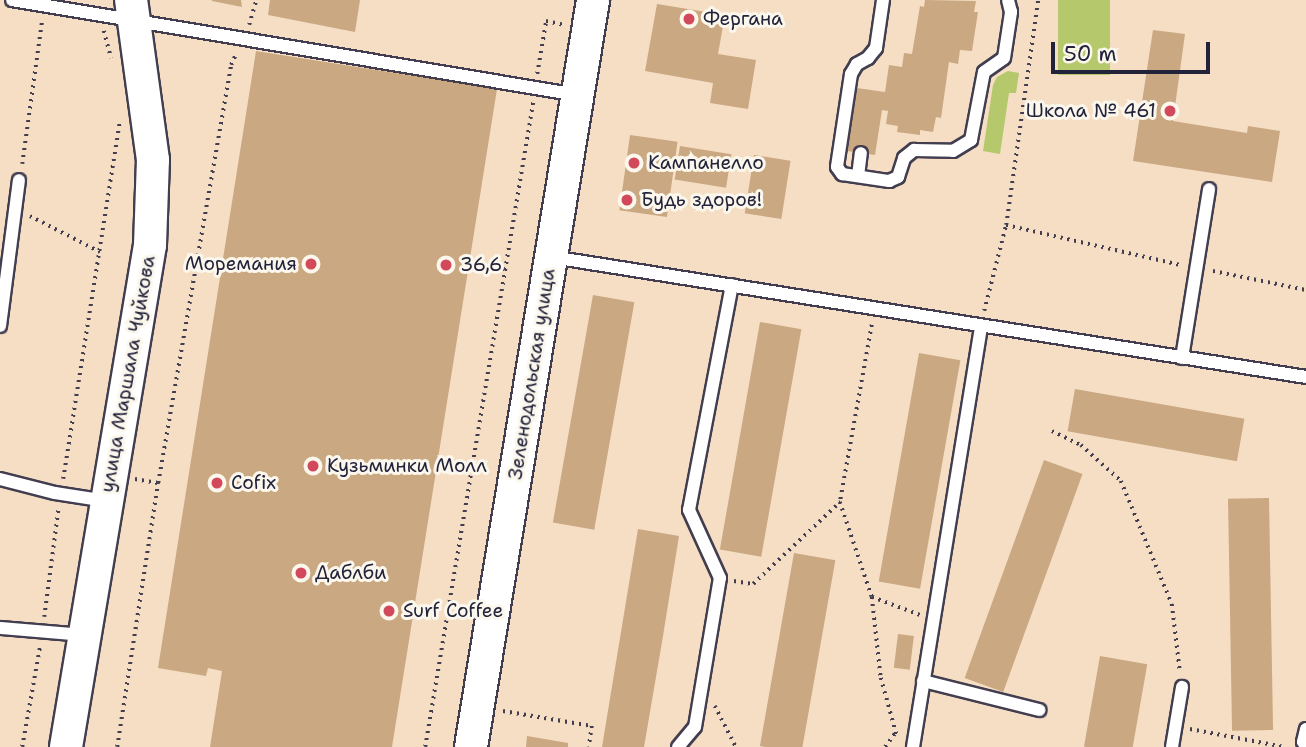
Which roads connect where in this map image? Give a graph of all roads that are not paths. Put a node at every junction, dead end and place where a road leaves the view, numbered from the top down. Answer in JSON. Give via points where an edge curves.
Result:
{"nodes":[{"id":1,"x":12,"y":0,"type":"edge"},
{"id":2,"x":593,"y":0,"type":"edge"},
{"id":3,"x":883,"y":0,"type":"edge"},
{"id":4,"x":1008,"y":0,"type":"edge"},
{"id":5,"x":133,"y":11,"type":"edge"},
{"id":6,"x":578,"y":95,"type":"junction"},
{"id":7,"x":861,"y":153,"type":"dead end"},
{"id":8,"x":858,"y":176,"type":"junction"},
{"id":9,"x":19,"y":180,"type":"road end"},
{"id":10,"x":1209,"y":189,"type":"dead end"},
{"id":11,"x":552,"y":257,"type":"junction"},
{"id":12,"x":732,"y":285,"type":"junction"},
{"id":13,"x":0,"y":326,"type":"edge"},
{"id":14,"x":981,"y":327,"type":"junction"},
{"id":15,"x":1182,"y":358,"type":"junction"},
{"id":16,"x":1306,"y":377,"type":"edge"},
{"id":17,"x":0,"y":480,"type":"edge"},
{"id":18,"x":106,"y":501,"type":"junction"},
{"id":19,"x":0,"y":628,"type":"edge"},
{"id":20,"x":84,"y":635,"type":"junction"},
{"id":21,"x":923,"y":681,"type":"junction"},
{"id":22,"x":1182,"y":687,"type":"road end"},
{"id":23,"x":1039,"y":710,"type":"dead end"},
{"id":24,"x":1306,"y":729,"type":"edge"},
{"id":25,"x":1306,"y":746,"type":"edge"},
{"id":26,"x":66,"y":747,"type":"edge"},
{"id":27,"x":471,"y":747,"type":"edge"},
{"id":28,"x":678,"y":747,"type":"edge"},
{"id":29,"x":913,"y":747,"type":"edge"},
{"id":30,"x":1172,"y":747,"type":"edge"}],
"edges":[{"from":1,"to":5,"type":"lane","via":[[100,15]]},
{"from":2,"to":6,"type":"street","name":"Зеленодольская улица"},
{"from":3,"to":8,"type":"lane","via":[[876,48],[851,74],[837,164],[842,174]]},
{"from":4,"to":8,"type":"lane","via":[[1011,12],[1004,58],[984,72],[971,140],[953,151],[914,150],[904,158],[894,180]]},
{"from":5,"to":6,"type":"lane","via":[[242,40]]},
{"from":5,"to":18,"type":"street","name":"улица Маршала Чуйкова","via":[[153,160],[153,200],[150,244]]},
{"from":6,"to":11,"type":"street","name":"Зеленодольская улица"},
{"from":7,"to":8,"type":"lane"},
{"from":9,"to":13,"type":"lane"},
{"from":10,"to":15,"type":"lane"},
{"from":11,"to":12,"type":"lane"},
{"from":11,"to":27,"type":"street","name":"Зеленодольская улица"},
{"from":12,"to":14,"type":"lane"},
{"from":12,"to":28,"type":"lane","via":[[688,510],[720,578],[695,727]]},
{"from":14,"to":15,"type":"lane"},
{"from":14,"to":21,"type":"lane"},
{"from":15,"to":16,"type":"lane"},
{"from":17,"to":18,"type":"lane"},
{"from":18,"to":20,"type":"street","name":"улица Маршала Чуйкова"},
{"from":19,"to":20,"type":"lane"},
{"from":20,"to":26,"type":"street","name":"улица Маршала Чуйкова"},
{"from":21,"to":23,"type":"lane"},
{"from":21,"to":29,"type":"lane"},
{"from":22,"to":30,"type":"lane"},
{"from":24,"to":25,"type":"lane"}]}
